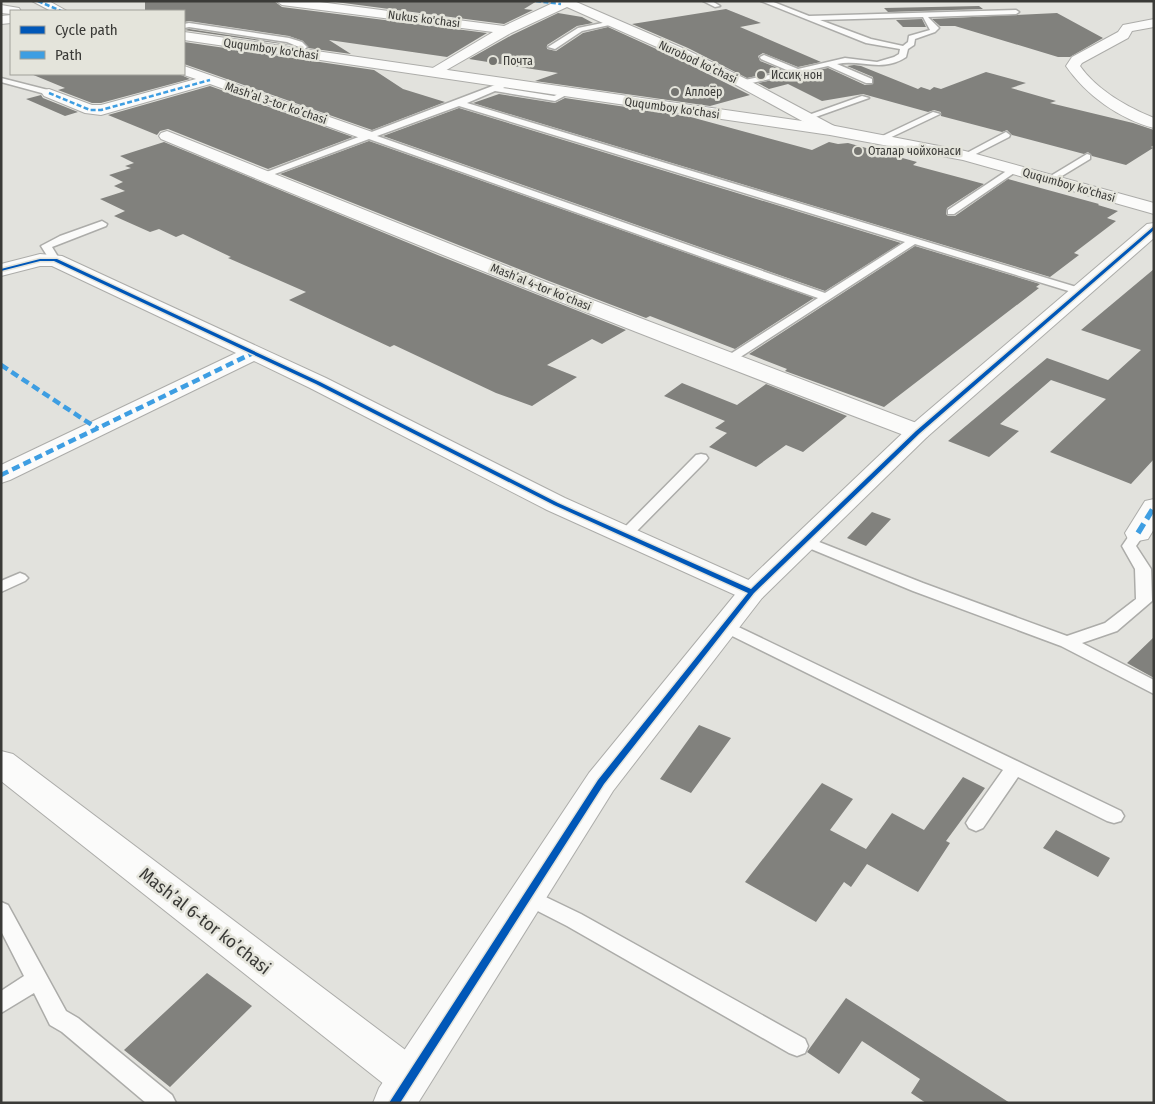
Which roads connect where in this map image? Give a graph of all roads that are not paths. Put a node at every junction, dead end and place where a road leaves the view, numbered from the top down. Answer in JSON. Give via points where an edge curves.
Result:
{"nodes":[{"id":1,"x":38,"y":1,"type":"edge"},
{"id":2,"x":282,"y":1,"type":"edge"},
{"id":3,"x":536,"y":1,"type":"edge"},
{"id":4,"x":706,"y":1,"type":"edge"},
{"id":5,"x":764,"y":1,"type":"edge"},
{"id":6,"x":563,"y":3,"type":"edge"},
{"id":7,"x":717,"y":6,"type":"dead end"},
{"id":8,"x":59,"y":10,"type":"edge"},
{"id":9,"x":1016,"y":12,"type":"dead end"},
{"id":10,"x":809,"y":18,"type":"junction"},
{"id":11,"x":926,"y":18,"type":"dead end"},
{"id":12,"x":612,"y":23,"type":"junction"},
{"id":13,"x":1154,"y":23,"type":"edge"},
{"id":14,"x":185,"y":26,"type":"edge"},
{"id":15,"x":506,"y":30,"type":"junction"},
{"id":16,"x":185,"y":36,"type":"edge"},
{"id":17,"x":552,"y":47,"type":"dead end"},
{"id":18,"x":904,"y":48,"type":"junction"},
{"id":19,"x":298,"y":53,"type":"junction"},
{"id":20,"x":764,"y":57,"type":"dead end"},
{"id":21,"x":830,"y":63,"type":"junction"},
{"id":22,"x":185,"y":70,"type":"edge"},
{"id":23,"x":436,"y":72,"type":"junction"},
{"id":24,"x":797,"y":72,"type":"junction"},
{"id":25,"x":1,"y":80,"type":"edge"},
{"id":26,"x":210,"y":80,"type":"junction"},
{"id":27,"x":869,"y":81,"type":"dead end"},
{"id":28,"x":742,"y":83,"type":"junction"},
{"id":29,"x":500,"y":86,"type":"junction"},
{"id":30,"x":49,"y":94,"type":"joint"},
{"id":31,"x":865,"y":98,"type":"dead end"},
{"id":32,"x":459,"y":103,"type":"junction"},
{"id":33,"x":936,"y":114,"type":"dead end"},
{"id":34,"x":807,"y":117,"type":"junction"},
{"id":35,"x":1154,"y":123,"type":"edge"},
{"id":36,"x":830,"y":130,"type":"junction"},
{"id":37,"x":1006,"y":135,"type":"dead end"},
{"id":38,"x":167,"y":136,"type":"dead end"},
{"id":39,"x":369,"y":136,"type":"junction"},
{"id":40,"x":878,"y":140,"type":"junction"},
{"id":41,"x":965,"y":156,"type":"junction"},
{"id":42,"x":1087,"y":157,"type":"dead end"},
{"id":43,"x":1014,"y":169,"type":"junction"},
{"id":44,"x":261,"y":176,"type":"junction"},
{"id":45,"x":1049,"y":180,"type":"junction"},
{"id":46,"x":1154,"y":208,"type":"edge"},
{"id":47,"x":951,"y":212,"type":"dead end"},
{"id":48,"x":102,"y":224,"type":"dead end"},
{"id":49,"x":1154,"y":228,"type":"edge"},
{"id":50,"x":913,"y":241,"type":"junction"},
{"id":51,"x":54,"y":260,"type":"junction"},
{"id":52,"x":1,"y":270,"type":"edge"},
{"id":53,"x":1079,"y":291,"type":"junction"},
{"id":54,"x":826,"y":296,"type":"junction"},
{"id":55,"x":253,"y":353,"type":"junction"},
{"id":56,"x":728,"y":361,"type":"junction"},
{"id":57,"x":918,"y":432,"type":"junction"},
{"id":58,"x":701,"y":458,"type":"dead end"},
{"id":59,"x":1,"y":475,"type":"edge"},
{"id":60,"x":1154,"y":508,"type":"edge"},
{"id":61,"x":1138,"y":533,"type":"joint"},
{"id":62,"x":625,"y":536,"type":"junction"},
{"id":63,"x":804,"y":541,"type":"junction"},
{"id":64,"x":20,"y":578,"type":"dead end"},
{"id":65,"x":1,"y":587,"type":"edge"},
{"id":66,"x":752,"y":592,"type":"junction"},
{"id":67,"x":1149,"y":602,"type":"edge"},
{"id":68,"x":726,"y":626,"type":"junction"},
{"id":69,"x":1068,"y":642,"type":"junction"},
{"id":70,"x":1154,"y":688,"type":"edge"},
{"id":71,"x":1,"y":763,"type":"edge"},
{"id":72,"x":1015,"y":767,"type":"junction"},
{"id":73,"x":1114,"y":816,"type":"dead end"},
{"id":74,"x":976,"y":823,"type":"dead end"},
{"id":75,"x":527,"y":896,"type":"junction"},
{"id":76,"x":1,"y":911,"type":"edge"},
{"id":77,"x":37,"y":979,"type":"junction"},
{"id":78,"x":1,"y":1003,"type":"edge"},
{"id":79,"x":797,"y":1046,"type":"dead end"},
{"id":80,"x":401,"y":1090,"type":"edge"},
{"id":81,"x":164,"y":1103,"type":"edge"}],
"edges":[{"from":1,"to":8,"type":"street"},
{"from":2,"to":15,"type":"street","name":"Nukus ko'chasi"},
{"from":3,"to":6,"type":"street","name":"Nurobod koʻchasi"},
{"from":4,"to":7,"type":"lane"},
{"from":5,"to":10,"type":"lane"},
{"from":6,"to":12,"type":"street","name":"Nurobod koʻchasi"},
{"from":6,"to":15,"type":"street"},
{"from":9,"to":10,"type":"lane"},
{"from":10,"to":18,"type":"lane","via":[[869,41]]},
{"from":11,"to":18,"type":"lane","via":[[935,28],[912,38]]},
{"from":12,"to":17,"type":"lane","via":[[580,29]]},
{"from":12,"to":28,"type":"street","name":"Nurobod koʻchasi"},
{"from":13,"to":35,"type":"street","via":[[1128,28],[1123,35],[1077,60],[1073,66],[1111,101]]},
{"from":14,"to":19,"type":"lane","via":[[288,40],[303,47]]},
{"from":15,"to":23,"type":"street"},
{"from":16,"to":19,"type":"street","name":"Ququmboy ko'chasi"},
{"from":18,"to":21,"type":"lane","via":[[902,55],[887,62],[867,64],[845,60]]},
{"from":19,"to":23,"type":"street","name":"Ququmboy ko'chasi"},
{"from":20,"to":24,"type":"lane"},
{"from":21,"to":24,"type":"lane"},
{"from":21,"to":27,"type":"lane"},
{"from":22,"to":26,"type":"street","name":"Mashʼal 3-tor koʼchasi"},
{"from":23,"to":29,"type":"street","name":"Ququmboy ko'chasi"},
{"from":24,"to":28,"type":"lane"},
{"from":25,"to":30,"type":"lane"},
{"from":26,"to":30,"type":"street","via":[[102,110],[90,110]]},
{"from":26,"to":39,"type":"street","name":"Mashʼal 3-tor koʼchasi"},
{"from":28,"to":34,"type":"street","name":"Nurobod koʻchasi"},
{"from":29,"to":32,"type":"lane"},
{"from":29,"to":36,"type":"street","name":"Ququmboy ko'chasi"},
{"from":31,"to":34,"type":"lane"},
{"from":32,"to":39,"type":"lane"},
{"from":32,"to":50,"type":"lane"},
{"from":33,"to":40,"type":"lane"},
{"from":34,"to":36,"type":"street","name":"Nurobod koʻchasi"},
{"from":36,"to":40,"type":"street","name":"Ququmboy ko'chasi"},
{"from":37,"to":41,"type":"lane"},
{"from":38,"to":44,"type":"street","name":"Mashʼal 4-tor koʼchasi"},
{"from":39,"to":44,"type":"lane"},
{"from":39,"to":54,"type":"lane"},
{"from":40,"to":41,"type":"street","name":"Ququmboy ko'chasi"},
{"from":41,"to":43,"type":"street","name":"Ququmboy ko'chasi"},
{"from":42,"to":45,"type":"lane"},
{"from":43,"to":45,"type":"street","name":"Ququmboy ko'chasi"},
{"from":43,"to":47,"type":"lane"},
{"from":44,"to":56,"type":"street","name":"Mashʼal 4-tor koʼchasi"},
{"from":45,"to":46,"type":"street","name":"Ququmboy ko'chasi"},
{"from":48,"to":51,"type":"lane","via":[[46,246]]},
{"from":49,"to":53,"type":"street"},
{"from":50,"to":53,"type":"lane"},
{"from":50,"to":54,"type":"lane"},
{"from":51,"to":52,"type":"street","via":[[40,260]]},
{"from":51,"to":55,"type":"street"},
{"from":53,"to":57,"type":"street"},
{"from":54,"to":56,"type":"lane"},
{"from":55,"to":59,"type":"street"},
{"from":55,"to":62,"type":"street"},
{"from":56,"to":57,"type":"street","name":"Mashʼal 4-tor koʼchasi"},
{"from":57,"to":63,"type":"street"},
{"from":58,"to":62,"type":"lane"},
{"from":60,"to":61,"type":"street"},
{"from":61,"to":67,"type":"lane","via":[[1129,546],[1143,569]]},
{"from":62,"to":66,"type":"street"},
{"from":63,"to":66,"type":"street"},
{"from":63,"to":69,"type":"lane"},
{"from":64,"to":65,"type":"lane"},
{"from":66,"to":68,"type":"street"},
{"from":67,"to":69,"type":"lane","via":[[1111,627]]},
{"from":68,"to":72,"type":"lane"},
{"from":68,"to":75,"type":"street","via":[[601,782]]},
{"from":69,"to":70,"type":"lane"},
{"from":71,"to":80,"type":"street","name":"Mashʼal 6-tor koʼchasi"},
{"from":72,"to":73,"type":"lane"},
{"from":72,"to":74,"type":"lane"},
{"from":75,"to":79,"type":"lane"},
{"from":75,"to":80,"type":"street"},
{"from":76,"to":77,"type":"lane"},
{"from":77,"to":78,"type":"lane"},
{"from":77,"to":81,"type":"lane","via":[[58,1018]]}]}
